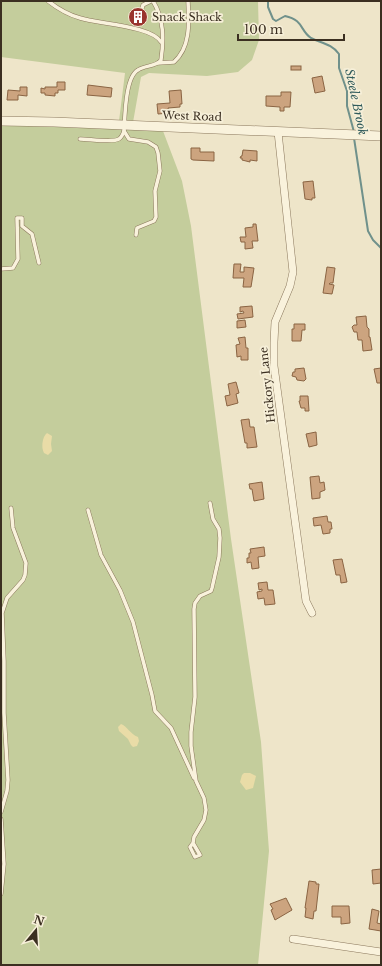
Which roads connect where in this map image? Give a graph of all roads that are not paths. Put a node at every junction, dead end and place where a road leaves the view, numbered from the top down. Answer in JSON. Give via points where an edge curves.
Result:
{"nodes":[{"id":1,"x":48,"y":1,"type":"edge"},
{"id":2,"x":152,"y":1,"type":"edge"},
{"id":3,"x":188,"y":1,"type":"edge"},
{"id":4,"x":141,"y":12,"type":"dead end"},
{"id":5,"x":162,"y":43,"type":"junction"},
{"id":6,"x":160,"y":62,"type":"junction"},
{"id":7,"x":1,"y":121,"type":"edge"},
{"id":8,"x":124,"y":128,"type":"junction"},
{"id":9,"x":278,"y":132,"type":"junction"},
{"id":10,"x":381,"y":136,"type":"edge"},
{"id":11,"x":80,"y":138,"type":"dead end"},
{"id":12,"x":136,"y":235,"type":"dead end"},
{"id":13,"x":39,"y":263,"type":"dead end"},
{"id":14,"x":1,"y":269,"type":"edge"},
{"id":15,"x":210,"y":503,"type":"dead end"},
{"id":16,"x":11,"y":508,"type":"dead end"},
{"id":17,"x":88,"y":510,"type":"dead end"},
{"id":18,"x":312,"y":613,"type":"dead end"},
{"id":19,"x":196,"y":781,"type":"junction"},
{"id":20,"x":1,"y":812,"type":"edge"},
{"id":21,"x":1,"y":819,"type":"edge"},
{"id":22,"x":193,"y":843,"type":"dead end"},
{"id":23,"x":1,"y":894,"type":"edge"},
{"id":24,"x":293,"y":939,"type":"dead end"},
{"id":25,"x":381,"y":952,"type":"edge"}],
"edges":[{"from":1,"to":5,"type":"lane","via":[[75,17],[142,31],[156,36]]},
{"from":2,"to":4,"type":"lane","via":[[144,6]]},
{"from":2,"to":5,"type":"lane","via":[[160,13]]},
{"from":3,"to":6,"type":"lane","via":[[189,27],[182,53],[174,62]]},
{"from":5,"to":6,"type":"lane"},
{"from":6,"to":8,"type":"lane","via":[[138,70],[132,77]]},
{"from":7,"to":8,"type":"street","name":"West Road"},
{"from":8,"to":9,"type":"street","name":"West Road"},
{"from":8,"to":11,"type":"lane","via":[[121,137],[116,140]]},
{"from":8,"to":12,"type":"lane","via":[[129,139],[144,140],[156,147],[159,159],[160,171],[155,191],[156,217],[154,221],[137,228]]},
{"from":9,"to":10,"type":"street","name":"West Road"},
{"from":9,"to":18,"type":"street","name":"Hickory Lane","via":[[293,272],[275,322],[274,366],[306,601]]},
{"from":13,"to":14,"type":"lane","via":[[32,234],[22,226],[22,218],[17,218],[18,259],[13,268]]},
{"from":15,"to":19,"type":"lane","via":[[213,519],[219,529],[220,546],[211,591],[200,596],[194,609],[195,697],[191,746]]},
{"from":16,"to":20,"type":"lane","via":[[13,528],[26,569],[23,580],[7,598],[2,613],[8,780]]},
{"from":17,"to":19,"type":"lane","via":[[101,555],[120,590],[133,622],[155,711],[171,728]]},
{"from":19,"to":22,"type":"lane","via":[[204,798],[206,810]]},
{"from":21,"to":23,"type":"lane","via":[[4,864]]},
{"from":24,"to":25,"type":"street"}]}
